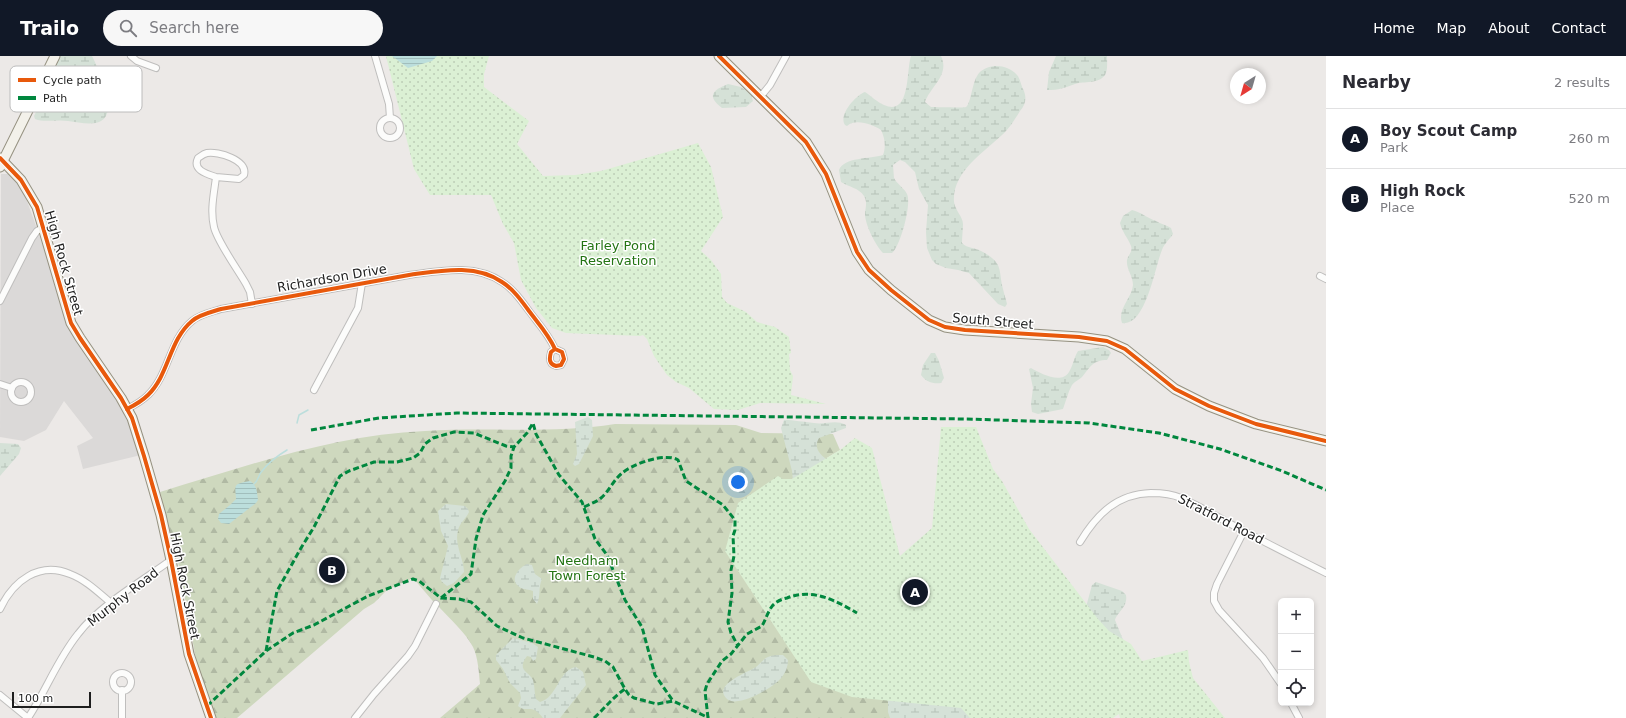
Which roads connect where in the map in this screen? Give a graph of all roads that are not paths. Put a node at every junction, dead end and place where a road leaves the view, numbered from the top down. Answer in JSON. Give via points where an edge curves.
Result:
{"nodes":[{"id":1,"x":55,"y":56,"type":"edge"},
{"id":2,"x":131,"y":56,"type":"edge"},
{"id":3,"x":375,"y":56,"type":"edge"},
{"id":4,"x":719,"y":56,"type":"edge"},
{"id":5,"x":786,"y":56,"type":"edge"},
{"id":6,"x":50,"y":66,"type":"edge"},
{"id":7,"x":156,"y":68,"type":"dead end"},
{"id":8,"x":761,"y":96,"type":"junction"},
{"id":9,"x":26,"y":112,"type":"edge"},
{"id":10,"x":390,"y":118,"type":"dead end"},
{"id":11,"x":1,"y":162,"type":"edge"},
{"id":12,"x":216,"y":177,"type":"junction"},
{"id":13,"x":44,"y":227,"type":"junction"},
{"id":14,"x":362,"y":283,"type":"junction"},
{"id":15,"x":0,"y":301,"type":"edge"},
{"id":16,"x":252,"y":304,"type":"junction"},
{"id":17,"x":555,"y":349,"type":"dead end"},
{"id":18,"x":0,"y":384,"type":"edge"},
{"id":19,"x":12,"y":388,"type":"dead end"},
{"id":20,"x":314,"y":390,"type":"dead end"},
{"id":21,"x":127,"y":409,"type":"junction"},
{"id":22,"x":1326,"y":441,"type":"edge"},
{"id":23,"x":1244,"y":531,"type":"junction"},
{"id":24,"x":1080,"y":542,"type":"dead end"},
{"id":25,"x":171,"y":560,"type":"junction"},
{"id":26,"x":1326,"y":574,"type":"edge"},
{"id":27,"x":111,"y":603,"type":"junction"},
{"id":28,"x":436,"y":604,"type":"dead end"},
{"id":29,"x":0,"y":609,"type":"edge"},
{"id":30,"x":1278,"y":680,"type":"edge"},
{"id":31,"x":122,"y":690,"type":"dead end"},
{"id":32,"x":0,"y":694,"type":"edge"},
{"id":33,"x":1293,"y":706,"type":"edge"},
{"id":34,"x":28,"y":718,"type":"edge"},
{"id":35,"x":122,"y":718,"type":"edge"},
{"id":36,"x":211,"y":718,"type":"edge"},
{"id":37,"x":355,"y":718,"type":"edge"},
{"id":38,"x":1299,"y":718,"type":"edge"}],
"edges":[{"from":1,"to":6,"type":"street"},
{"from":2,"to":7,"type":"street"},
{"from":3,"to":10,"type":"street","via":[[389,104]]},
{"from":4,"to":8,"type":"street","name":"South Street"},
{"from":5,"to":8,"type":"street"},
{"from":8,"to":22,"type":"street","name":"South Street","via":[[806,142],[818,160],[857,252],[869,270],[929,320],[965,330],[1107,341],[1126,350],[1175,389],[1209,406],[1256,424]]},
{"from":9,"to":11,"type":"street"},
{"from":11,"to":13,"type":"street","name":"High Rock Street","via":[[27,188]]},
{"from":12,"to":12,"type":"street","via":[[238,179],[244,175],[244,169],[242,164],[234,159],[218,154],[207,153],[198,158],[196,162],[201,172]]},
{"from":12,"to":16,"type":"street","via":[[213,198],[214,229],[246,284]]},
{"from":13,"to":15,"type":"street","via":[[32,238]]},
{"from":13,"to":21,"type":"street","name":"High Rock Street","via":[[71,323]]},
{"from":14,"to":16,"type":"street","name":"Richardson Drive"},
{"from":14,"to":17,"type":"street","name":"Richardson Drive","via":[[438,271],[483,273],[502,282],[513,292],[549,337]]},
{"from":14,"to":20,"type":"street","via":[[358,308]]},
{"from":16,"to":21,"type":"street","name":"Richardson Drive","via":[[221,309],[193,320],[176,340],[156,385],[149,394]]},
{"from":18,"to":19,"type":"street"},
{"from":21,"to":25,"type":"street","name":"High Rock Street","via":[[147,466]]},
{"from":23,"to":24,"type":"street","name":"Stratford Road","via":[[1180,497],[1141,493],[1126,497],[1106,508],[1092,522]]},
{"from":23,"to":26,"type":"street","name":"Stratford Road"},
{"from":23,"to":30,"type":"street","via":[[1217,584],[1214,602],[1263,658]]},
{"from":25,"to":27,"type":"street","name":"Murphy Road"},
{"from":25,"to":36,"type":"street","name":"High Rock Street","via":[[189,654]]},
{"from":27,"to":29,"type":"street","via":[[72,575],[44,571],[32,574],[15,585]]},
{"from":27,"to":34,"type":"street","name":"Murphy Road","via":[[72,641]]},
{"from":28,"to":37,"type":"street","via":[[415,646]]},
{"from":31,"to":35,"type":"street"},
{"from":32,"to":34,"type":"street"},
{"from":33,"to":38,"type":"street"}]}
